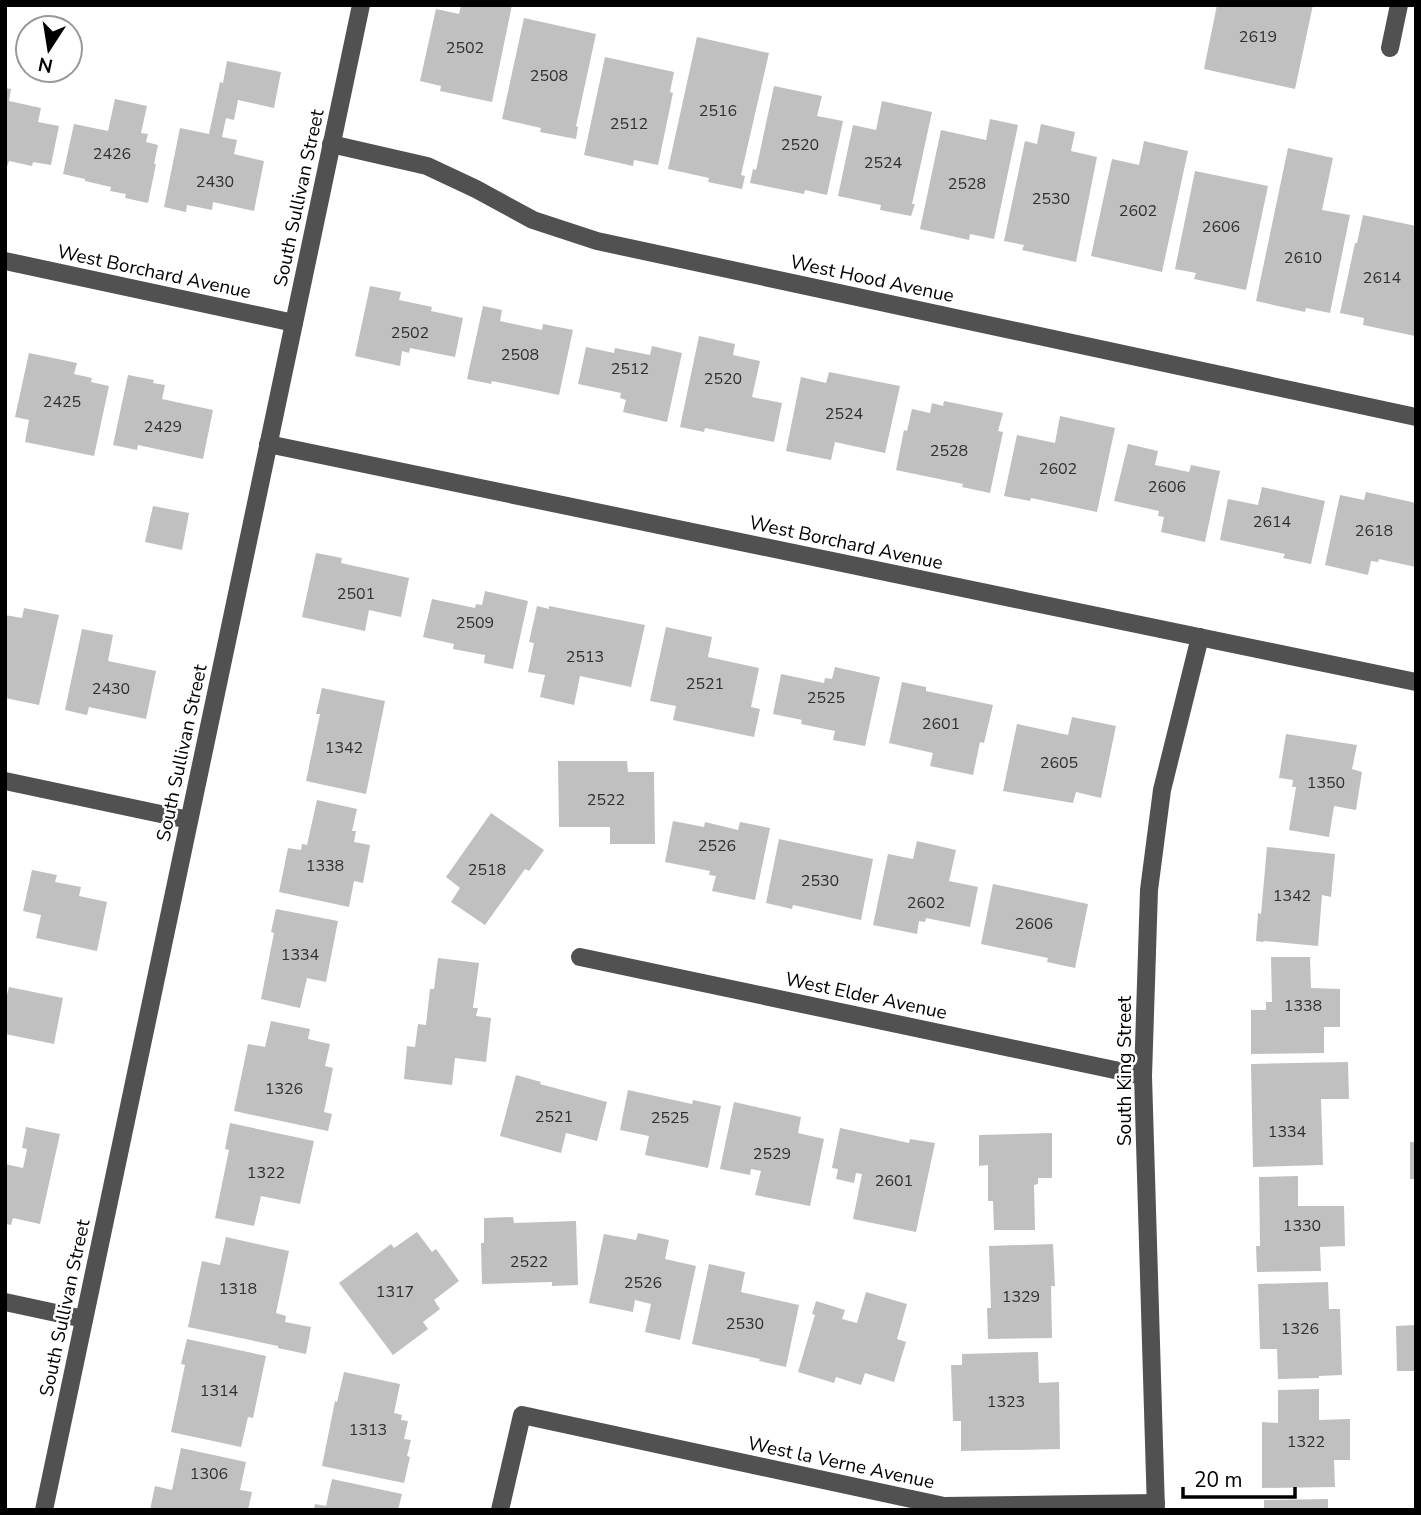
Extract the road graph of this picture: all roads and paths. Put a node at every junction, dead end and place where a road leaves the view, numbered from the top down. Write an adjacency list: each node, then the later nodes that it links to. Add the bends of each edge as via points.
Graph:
1 (361, 5): 4 (street, South Sullivan Street)
2 (1399, 5): 3 (street)
3 (1390, 48)
4 (331, 144): 6 (street, South Sullivan Street); 7 (street, West Hood Avenue, via 427,166 533,220 597,241)
5 (5, 261): 6 (street, West Borchard Avenue)
6 (294, 323): 8 (street, South Sullivan Street)
7 (1416, 417)
8 (268, 444): 9 (street, West Borchard Avenue); 12 (street, South Sullivan Street)
9 (1200, 637): 10 (street, West Borchard Avenue); 14 (street, South King Street, via 1162,790 1149,890)
10 (1416, 682)
11 (5, 781): 12 (street)
12 (189, 820): 16 (street, South Sullivan Street)
13 (580, 957): 14 (street, West Elder Avenue)
14 (1143, 1076): 17 (street, South King Street)
15 (5, 1302): 16 (street)
16 (84, 1319): 18 (street, South Sullivan Street)
17 (1156, 1506): 19 (street, West la Verne Avenue, via 944,1506 522,1415)
18 (44, 1510)
19 (500, 1510)

